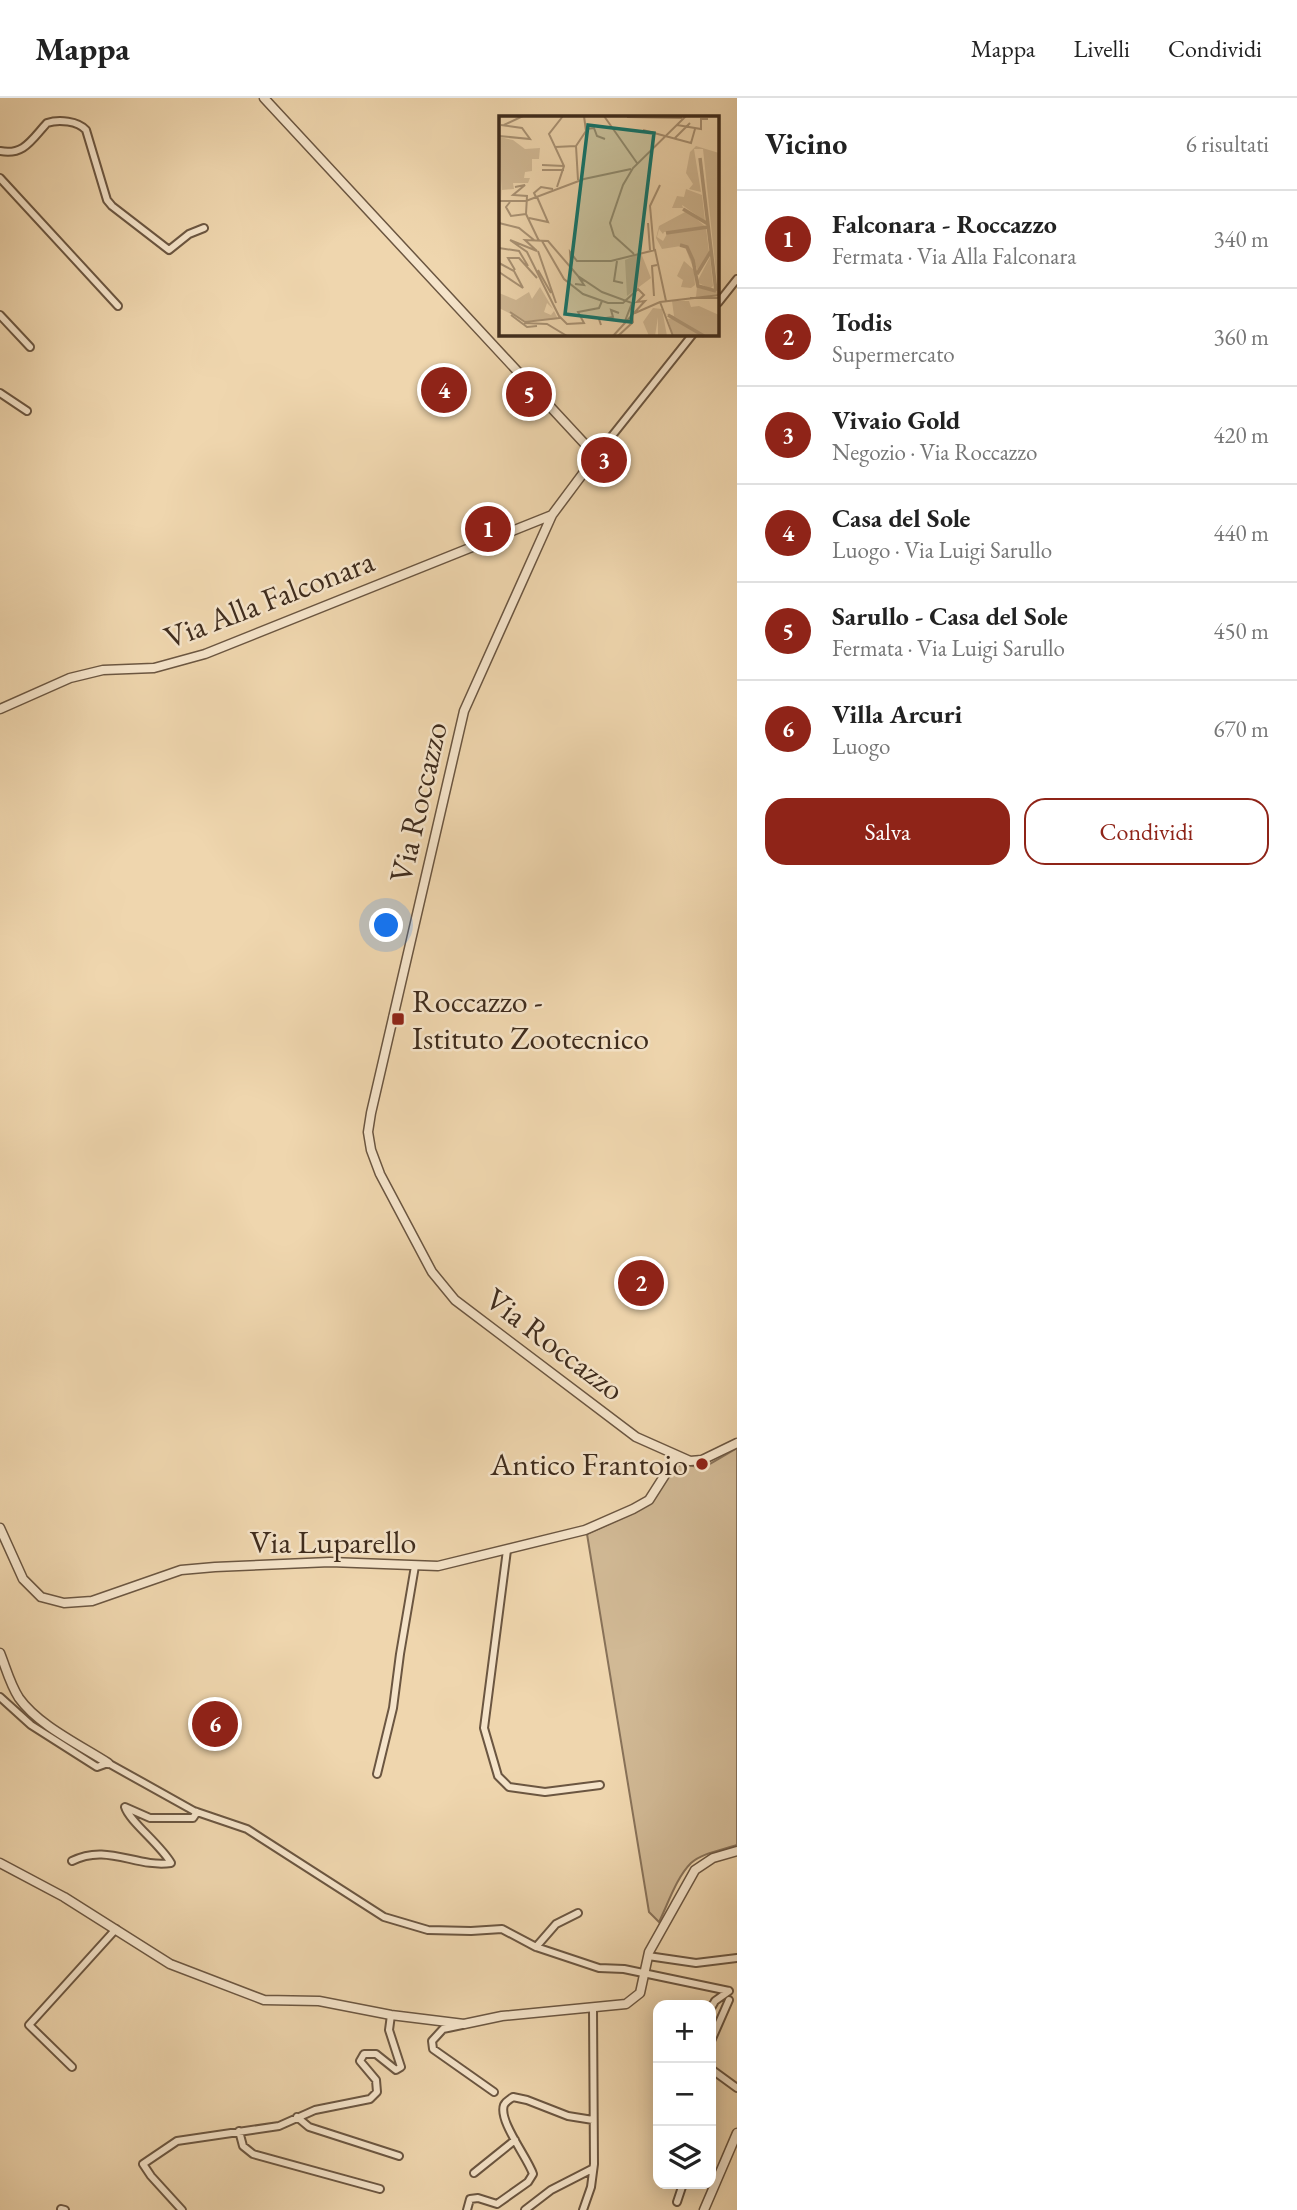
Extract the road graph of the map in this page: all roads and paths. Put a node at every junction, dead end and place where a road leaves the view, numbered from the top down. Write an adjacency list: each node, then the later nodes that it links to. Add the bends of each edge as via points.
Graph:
1 (264, 98): 13 (street)
2 (0, 150): 4 (street, via 19,152 47,123 76,124 86,131 112,206 169,250)
3 (0, 178): 7 (street)
4 (204, 228)
5 (737, 279): 6 (street)
6 (720, 300)
7 (118, 306)
8 (0, 315): 10 (street)
9 (690, 336): 13 (street, Via Roccazzo)
10 (30, 347)
11 (0, 393): 12 (street)
12 (27, 411)
13 (596, 456): 14 (street, Via Roccazzo)
14 (552, 515): 15 (street, Via Alla Falconara, via 205,654 154,668 103,670 70,678); 17 (street, Via Roccazzo, via 464,711 368,1132 380,1174 442,1287 636,1437)
15 (0, 709)
16 (737, 1443): 17 (street, via 702,1460)
17 (677, 1456): 19 (street, Via Luparello, via 649,1500 633,1509 585,1530)
18 (0, 1528): 20 (street, Via Luparello, via 23,1579 41,1597 64,1604 92,1601 181,1570 330,1563)
19 (508, 1550): 20 (street, Via Luparello, via 438,1566); 25 (street, via 484,1728 498,1776 509,1787 545,1792)
20 (415, 1566): 24 (street, via 393,1708)
21 (0, 1653): 23 (street, via 12,1685 33,1714)
22 (0, 1696): 23 (street, via 31,1725 78,1756 97,1767)
23 (108, 1763): 26 (street)
24 (377, 1774)
25 (600, 1785)
26 (197, 1812): 28 (street, via 193,1818 150,1818 125,1807 171,1863 92,1853); 32 (street, via 247,1829 384,1917 428,1930 502,1929)
27 (737, 1851): 33 (street, via 713,1858 695,1870)
28 (72, 1861)
29 (0, 1863): 31 (street)
30 (578, 1913): 32 (street, via 556,1924)
31 (116, 1929): 39 (street, via 170,1965 264,2000 318,2001); 42 (street, via 29,2025)
32 (536, 1947): 35 (street, via 598,1968)
33 (648, 1956): 34 (street, via 696,1963); 35 (street)
34 (737, 1958)
35 (645, 1974): 36 (street, via 729,1991); 38 (street, via 640,1993 626,2004)
36 (716, 2000)
37 (729, 2000): 41 (street)
38 (593, 2009): 40 (street, via 502,2016); 47 (street)
39 (391, 2015): 40 (street); 46 (street, via 389,2030 401,2067 396,2070 376,2054 364,2054 360,2061 376,2080 377,2092 370,2099)
40 (464, 2024): 45 (street, via 443,2029 432,2041 433,2049)
41 (716, 2029)
42 (72, 2067)
43 (716, 2072): 44 (street)
44 (737, 2088)
45 (494, 2092)
46 (297, 2117): 48 (street, via 279,2126); 51 (street, via 309,2126)
47 (593, 2120): 50 (street, via 513,2097 503,2107); 52 (street)
48 (239, 2131): 54 (street, via 243,2146 253,2154); 57 (street, via 177,2141 143,2164)
49 (737, 2133): 61 (street)
50 (515, 2140): 53 (street); 58 (street, via 533,2174 528,2182 497,2204 470,2199)
51 (400, 2156)
52 (592, 2169): 59 (street); 60 (street)
53 (474, 2173)
54 (380, 2189)
55 (681, 2189): 56 (street)
56 (677, 2202)
57 (182, 2210)
58 (467, 2210)
59 (525, 2210)
60 (583, 2210)
61 (704, 2210)

